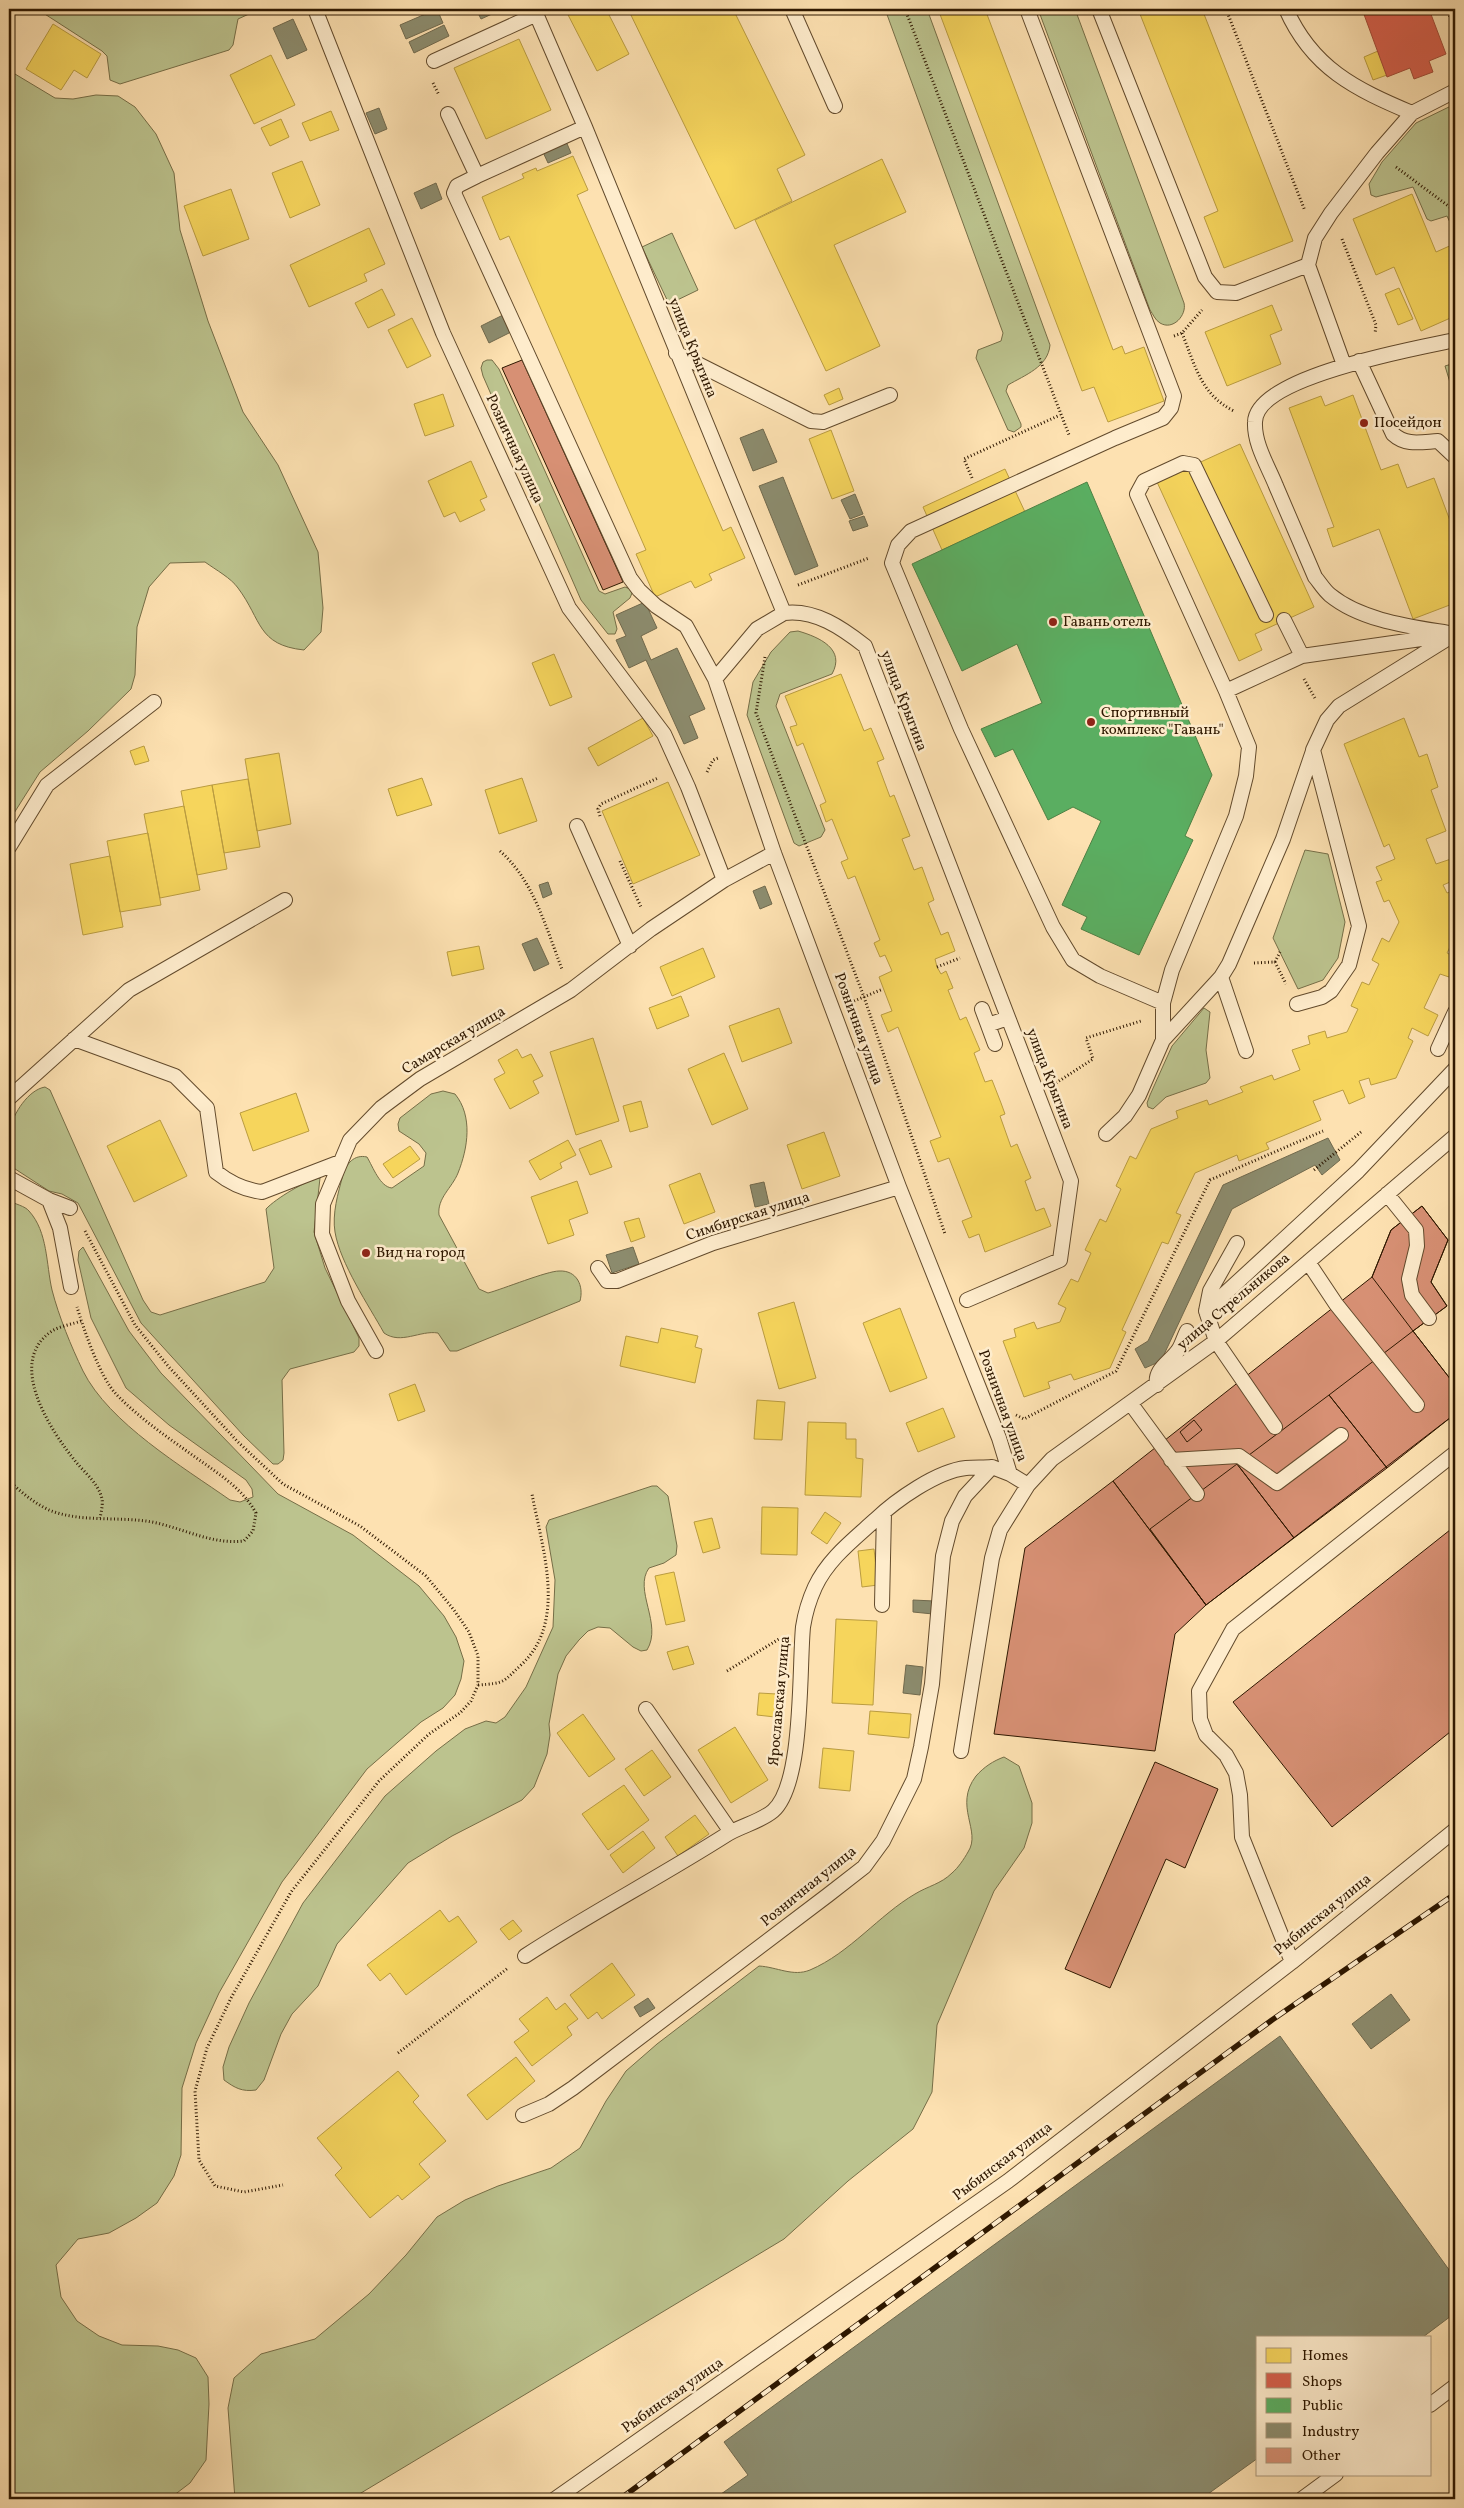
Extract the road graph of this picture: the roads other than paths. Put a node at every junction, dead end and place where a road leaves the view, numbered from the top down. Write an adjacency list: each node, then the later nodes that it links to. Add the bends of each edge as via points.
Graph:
1 (315, 9): 33 (lane, Розничная улица, via 443,333 569,608 664,734)
2 (792, 9): 9 (lane)
3 (1027, 9): 37 (lane, via 1174,396 1163,418 911,531 898,545 892,563 961,729 1053,927 1073,960 1100,976)
4 (1099, 9): 14 (lane, via 1205,277 1217,292 1236,293)
5 (1286, 9): 10 (lane, via 1296,32 1323,64 1369,94)
6 (536, 12): 7 (lane); 12 (lane, улица Крыгина)
7 (434, 61)
8 (1455, 91): 10 (lane)
9 (835, 106)
10 (1412, 113): 14 (lane, via 1377,152 1331,213 1315,238)
11 (448, 114): 13 (lane)
12 (585, 127): 13 (lane, Розничная улица); 16 (lane, улица Крыгина)
13 (478, 176): 26 (lane, Розничная улица, via 457,186 454,193 630,578 656,606 686,626)
14 (1308, 265): 18 (lane)
15 (1455, 340): 17 (lane)
16 (676, 353): 19 (lane, via 811,421 823,422); 22 (lane, улица Крыгина, via 776,593)
17 (1359, 361): 18 (lane); 20 (lane, via 1392,434 1407,442 1438,441)
18 (1344, 365): 24 (lane, via 1267,399 1258,410 1255,421 1259,446 1311,569 1330,594 1349,607 1368,614)
19 (890, 395)
20 (1455, 457)
21 (1266, 615): 27 (lane, via 1194,465 1183,463 1144,481 1137,494)
22 (778, 616): 26 (lane, via 756,629); 41 (lane, улица Крыгина, via 804,612 848,632 865,646)
23 (1284, 620): 25 (lane)
24 (1455, 634): 25 (lane); 29 (lane, via 1339,706 1327,720)
25 (1297, 658): 27 (lane)
26 (715, 680): 32 (lane, Розничная улица)
27 (1226, 691): 37 (lane, via 1249,747 1246,776 1236,816 1186,932)
28 (154, 702): 31 (lane, via 47,785)
29 (1313, 750): 36 (lane, via 1283,839); 38 (lane, via 1359,926 1349,964 1331,991)
30 (577, 826): 35 (lane)
31 (9, 847)
32 (774, 853): 33 (lane, Самарская улица); 54 (lane, Розничная улица)
33 (724, 880): 35 (lane, Самарская улица, via 651,928)
34 (285, 900): 43 (lane, via 130,990)
35 (630, 946): 52 (lane, Самарская улица, via 571,990 420,1079 381,1108 350,1140)
36 (1221, 977): 44 (lane); 47 (lane)
37 (1162, 1003): 44 (lane)
38 (1297, 1004)
39 (982, 1009): 42 (lane)
40 (1455, 1012): 46 (lane)
41 (1008, 1018): 42 (lane); 62 (lane, улица Крыгина, via 1072,1181 1060,1260)
42 (988, 1025): 45 (lane)
43 (74, 1040): 49 (lane); 52 (lane, via 175,1076 207,1108 216,1172 239,1186 262,1192)
44 (1163, 1040): 50 (lane, via 1139,1095 1125,1116)
45 (995, 1044)
46 (1438, 1049)
47 (1246, 1051)
48 (1455, 1070): 63 (lane, via 1358,1171)
49 (9, 1098)
50 (1106, 1134)
51 (1455, 1136): 55 (lane, улица Стрельникова)
52 (340, 1162): 67 (lane, Самарская улица, via 323,1204 322,1234 348,1301)
53 (9, 1178): 56 (lane)
54 (899, 1187): 60 (lane, Симбирская улица, via 713,1243 617,1281 607,1281); 76 (lane, Розничная улица, via 999,1438)
55 (1387, 1194): 59 (lane, улица Стрельникова); 64 (lane, via 1416,1230 1417,1246 1409,1279 1412,1295)
56 (49, 1200): 57 (lane); 61 (lane, via 60,1228)
57 (70, 1208)
58 (1237, 1243): 63 (lane, via 1210,1291)
59 (1308, 1262): 66 (lane, улица Стрельникова); 70 (lane, via 1336,1304)
60 (598, 1268)
61 (71, 1287)
62 (967, 1300)
63 (1206, 1311): 66 (lane)
64 (1429, 1318)
65 (1187, 1331): 68 (lane, via 1179,1350 1161,1368 1156,1378)
66 (1216, 1340): 68 (lane, улица Стрельникова); 71 (lane)
67 (376, 1351)
68 (1157, 1385): 69 (lane, улица Стрельникова)
69 (1131, 1404): 74 (lane); 77 (lane, улица Стрельникова, via 1052,1459)
70 (1417, 1405)
71 (1275, 1427)
72 (1341, 1435): 74 (lane, via 1278,1483 1239,1456)
73 (1455, 1453): 86 (lane, via 1233,1630 1199,1691 1200,1719 1206,1735 1226,1755 1236,1773 1242,1837)
74 (1171, 1460): 78 (lane)
75 (992, 1468): 76 (lane, Розничная улица); 79 (lane, Ярославская улица, via 965,1468 941,1475); 87 (lane, Розничная улица, via 965,1496 952,1522 943,1556 932,1684 922,1747 914,1778 883,1841 864,1867 573,2088 549,2104)
76 (1010, 1474): 77 (lane)
77 (1028, 1485): 82 (lane, улица Стрельникова, via 1000,1530 992,1558)
78 (1197, 1494)
79 (884, 1512): 80 (lane); 84 (lane, Ярославская улица, via 826,1566 815,1588 804,1625 796,1741 788,1786 773,1811)
80 (882, 1605)
81 (646, 1710): 84 (lane)
82 (961, 1751)
83 (1455, 1830): 86 (lane, Рыбинская улица)
84 (731, 1832): 85 (lane, Ярославская улица)
85 (525, 1956)
86 (1292, 1962): 91 (lane, Рыбинская улица, via 1008,2181)
87 (523, 2115)
88 (1455, 2386): 89 (lane)
89 (1432, 2403)
90 (1333, 2476): 92 (lane)
91 (555, 2499)
92 (1302, 2499)

